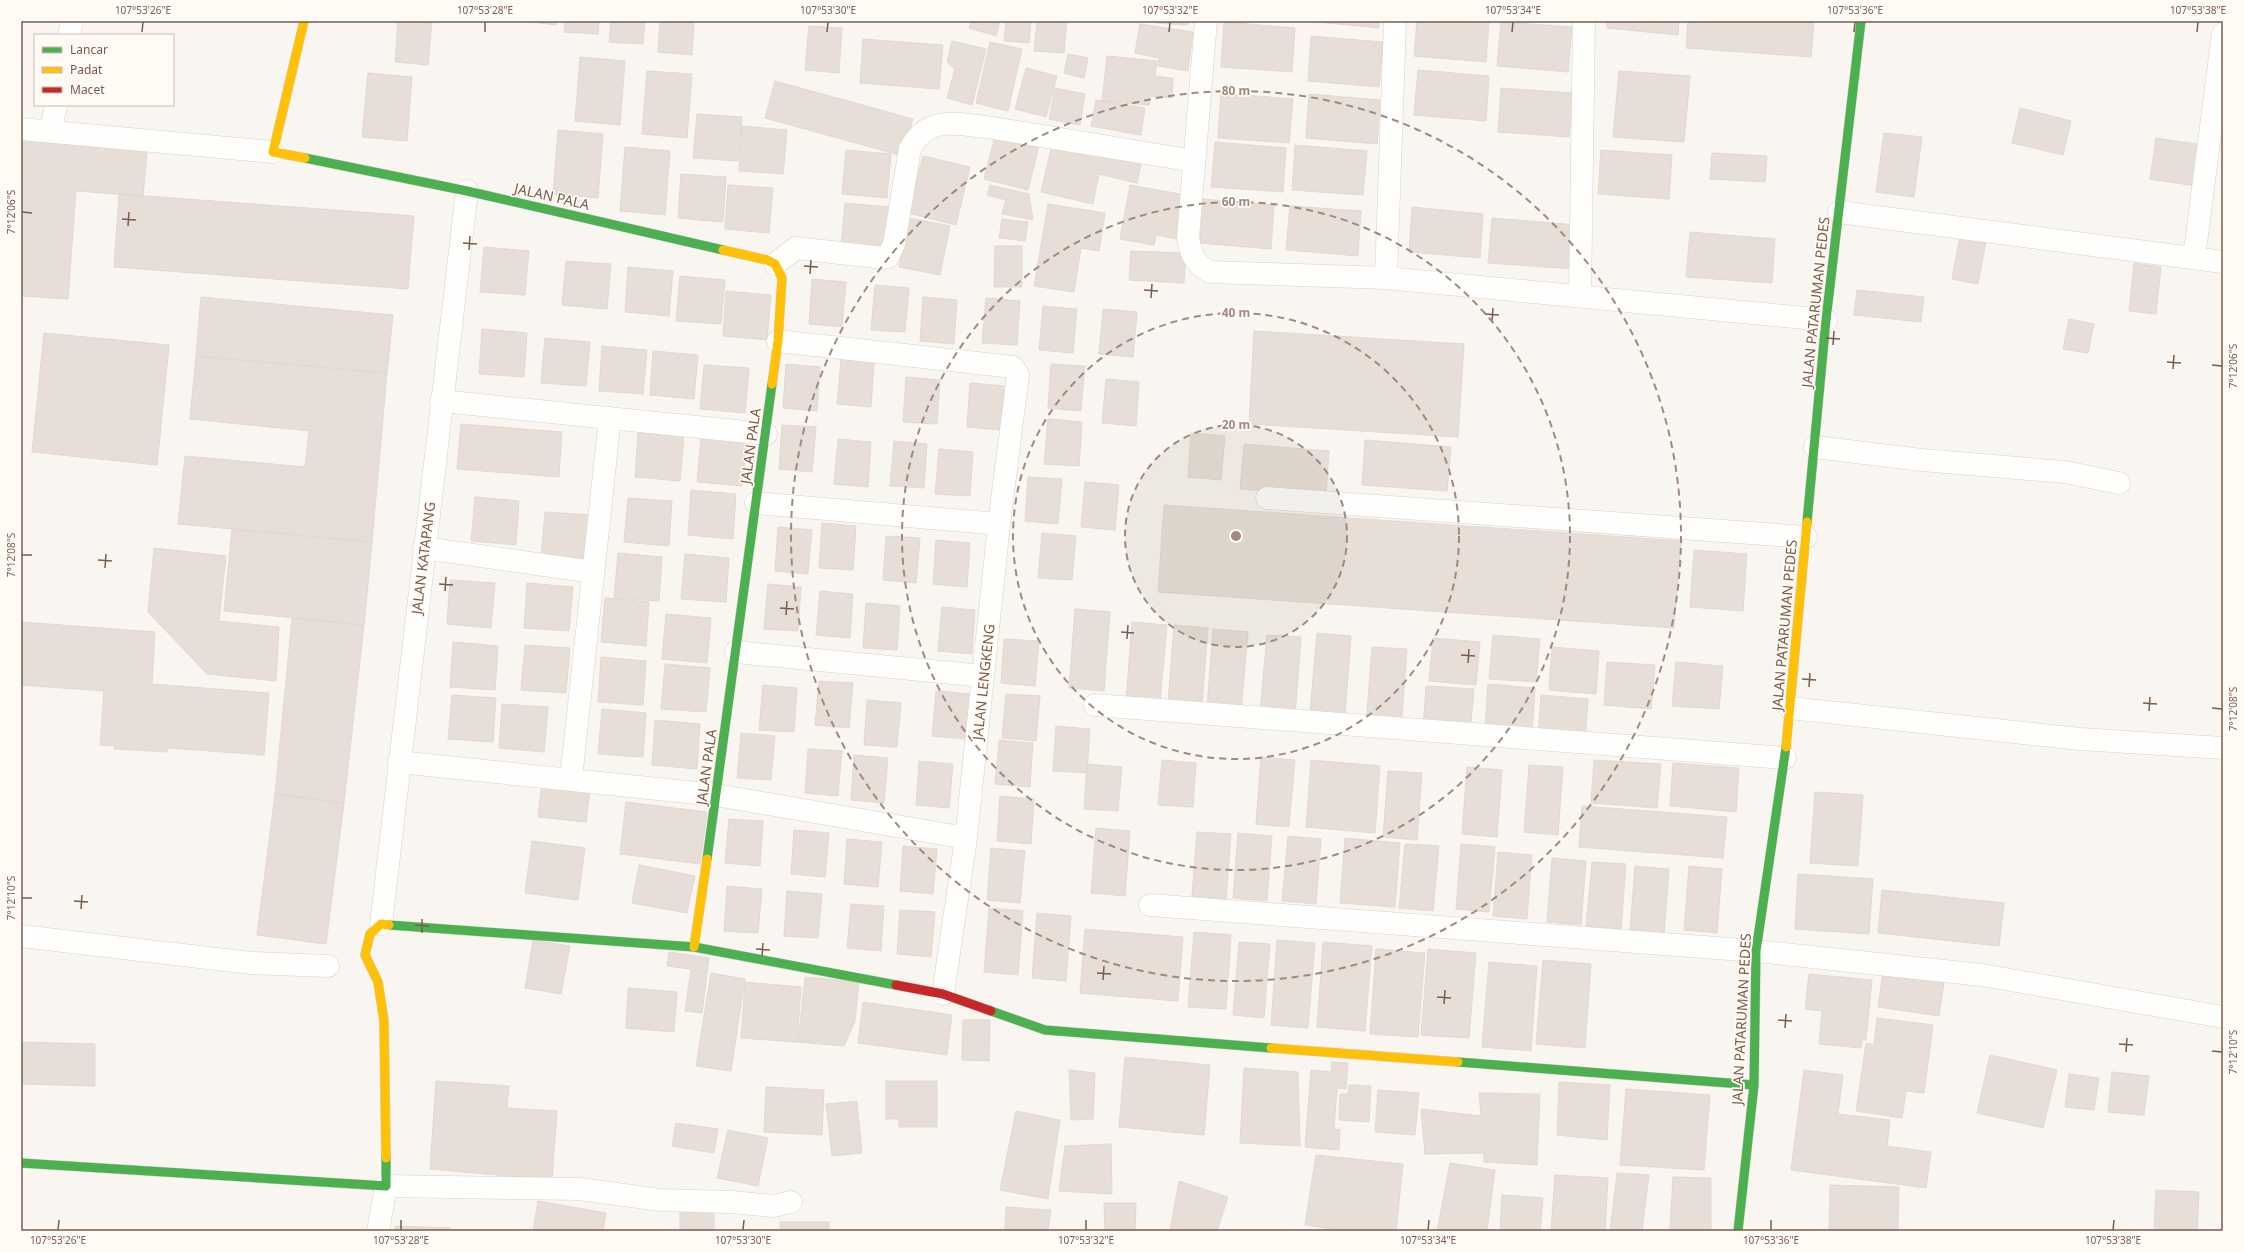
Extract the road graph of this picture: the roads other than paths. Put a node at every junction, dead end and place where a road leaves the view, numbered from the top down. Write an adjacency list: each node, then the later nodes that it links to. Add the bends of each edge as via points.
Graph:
1 (72, 21): 7 (street)
2 (304, 21): 12 (street)
3 (1206, 21): 13 (street)
4 (1395, 21): 19 (street)
5 (1584, 21): 20 (street)
6 (1861, 21): 15 (street, JALAN PATARUMAN PEDES)
7 (70, 34)
8 (2223, 34): 16 (street)
9 (56, 106): 11 (street)
10 (21, 129): 11 (street)
11 (51, 130): 12 (street)
12 (273, 152): 14 (street, JALAN PALA)
13 (1194, 161): 18 (street, via 987,127 954,124 932,126 917,136 910,149 894,244 888,256 884,258 796,248); 19 (street, via 1188,238 1190,253 1199,266 1210,272)
14 (466, 191): 18 (street, JALAN PALA, via 768,260); 23 (street, JALAN KATAPANG)
15 (1838, 212): 16 (street); 21 (street, JALAN PATARUMAN PEDES)
16 (2194, 258): 17 (street)
17 (2223, 262)
18 (775, 264): 22 (street, JALAN PALA, via 782,278)
19 (1386, 278): 20 (street)
20 (1580, 296): 21 (street)
21 (1826, 320): 26 (street, JALAN PATARUMAN PEDES)
22 (778, 341): 25 (street, JALAN PALA); 30 (street, JALAN LENGKENG, via 1013,367 1018,375)
23 (441, 401): 24 (street); 32 (street, JALAN KATAPANG)
24 (610, 418): 25 (street); 33 (street)
25 (766, 434): 29 (street, JALAN PALA)
26 (1815, 447): 27 (street, via 1922,460 2064,472); 31 (street, JALAN PATARUMAN PEDES)
27 (2119, 483)
28 (1267, 498): 31 (street)
29 (756, 503): 30 (street); 34 (street, JALAN PALA)
30 (999, 524): 35 (street, JALAN LENGKENG)
31 (1806, 537): 37 (street, JALAN PATARUMAN PEDES)
32 (424, 548): 33 (street); 40 (street, JALAN KATAPANG)
33 (593, 572): 41 (street)
34 (736, 652): 35 (street); 42 (street, JALAN PALA)
35 (983, 676): 43 (street, JALAN LENGKENG)
36 (1094, 705): 39 (street)
37 (1790, 708): 38 (street, via 2080,739); 39 (street, JALAN PATARUMAN PEDES)
38 (2223, 748)
39 (1785, 758): 48 (street, JALAN PATARUMAN PEDES)
40 (400, 762): 41 (street); 45 (street, JALAN KATAPANG)
41 (572, 779): 42 (street)
42 (716, 795): 43 (street); 47 (street, JALAN PALA)
43 (966, 838): 50 (street, JALAN LENGKENG)
44 (1150, 905): 48 (street)
45 (381, 924): 47 (street); 54 (street, via 370,934 365,955 378,982 384,1021)
46 (21, 936): 49 (street, via 251,963)
47 (694, 947): 50 (street)
48 (1756, 951): 51 (street, via 1982,975); 52 (street, JALAN PATARUMAN PEDES)
49 (328, 966)
50 (943, 994): 52 (street, via 1045,1030)
51 (2223, 1017)
52 (1754, 1085): 57 (street, JALAN PATARUMAN PEDES)
53 (21, 1163): 54 (street)
54 (386, 1186): 55 (street, via 580,1189 660,1200 773,1206); 56 (street)
55 (791, 1202)
56 (378, 1231)
57 (1738, 1231)

